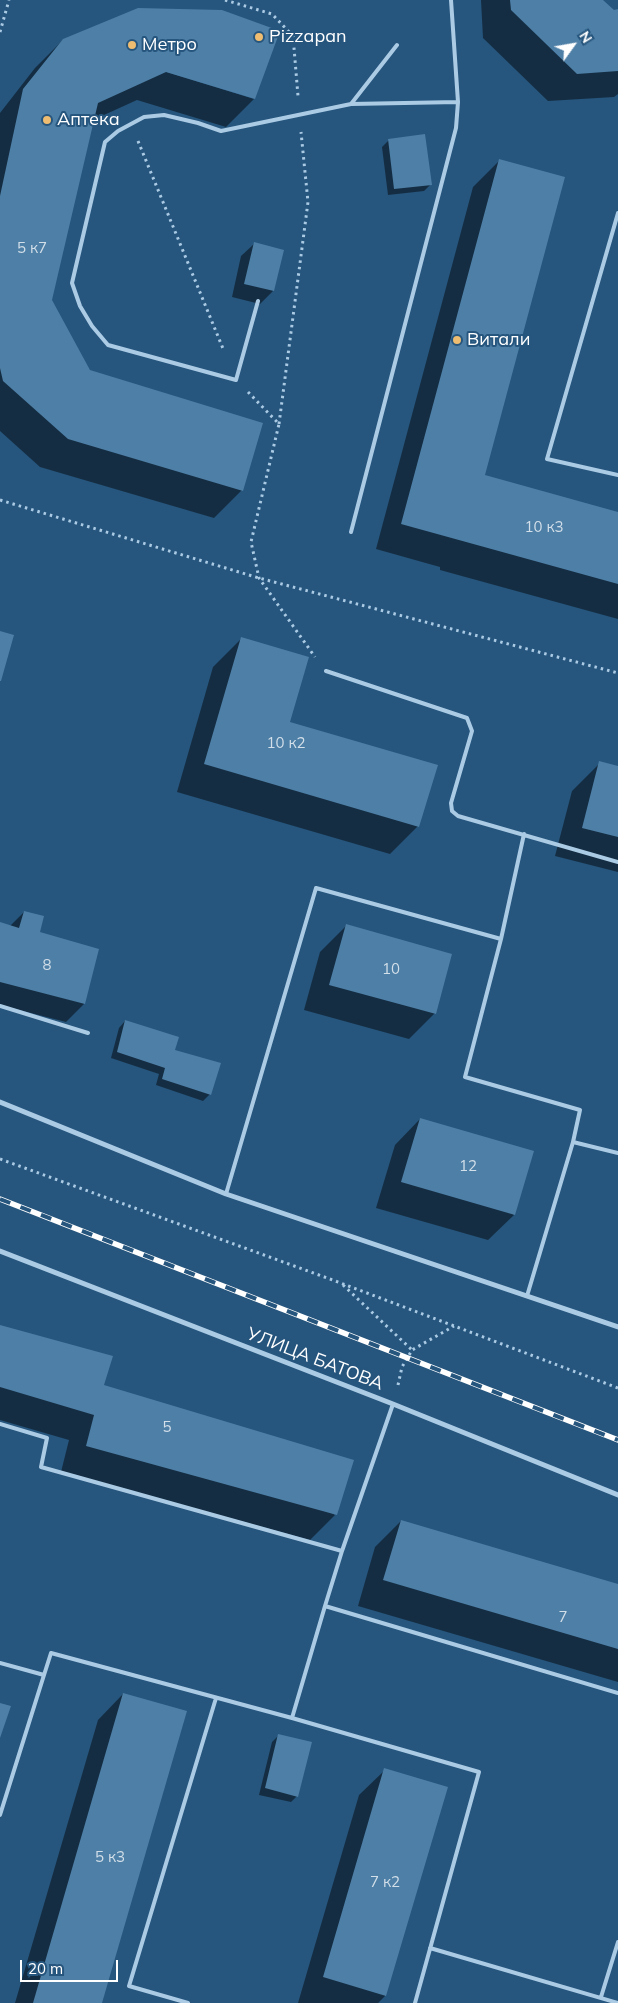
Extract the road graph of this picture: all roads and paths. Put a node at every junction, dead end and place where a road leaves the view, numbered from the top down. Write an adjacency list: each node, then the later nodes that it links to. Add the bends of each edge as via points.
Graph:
1 (9, 0): 4 (path)
2 (225, 0): 8 (path, via 272,14 293,36)
3 (451, 0): 6 (lane)
4 (0, 32)
5 (397, 45): 7 (lane)
6 (458, 102): 7 (lane); 16 (lane, via 456,128)
7 (351, 104): 8 (lane)
8 (300, 115): 9 (lane, via 221,132 164,116 144,117); 13 (path, via 308,202)
9 (131, 123): 12 (path); 12 (lane, via 105,142 72,283 80,306 108,344)
10 (618, 214): 14 (lane, via 547,459)
11 (258, 301): 12 (lane)
12 (236, 380): 13 (path)
13 (278, 424): 17 (path, via 251,542)
14 (618, 475)
15 (0, 500): 17 (path)
16 (351, 532)
17 (259, 578): 18 (path); 19 (path)
18 (326, 671): 20 (lane, via 466,718 472,731 451,803 452,811 458,816)
19 (618, 673)
20 (524, 834): 21 (lane); 22 (lane)
21 (618, 862)
22 (501, 940): 26 (lane, via 465,1077 580,1110); 29 (lane, via 316,888)
23 (0, 1006): 24 (lane)
24 (88, 1033)
25 (0, 1102): 29 (street)
26 (573, 1142): 27 (lane); 32 (lane)
27 (618, 1154)
28 (0, 1159): 31 (path)
29 (226, 1194): 32 (street)
30 (0, 1251): 37 (street, УЛИЦА БАТОВА)
31 (341, 1283): 33 (path); 35 (path)
32 (527, 1296): 34 (street)
33 (454, 1325): 35 (path); 36 (path)
34 (618, 1327)
35 (412, 1350): 37 (path, via 402,1367)
36 (618, 1388)
37 (393, 1404): 39 (street, УЛИЦА БАТОВА); 40 (lane)
38 (0, 1424): 40 (lane, via 47,1438 42,1466)
39 (618, 1495)
40 (342, 1551): 41 (lane)
41 (326, 1606): 44 (lane); 46 (lane)
42 (0, 1663): 43 (lane)
43 (44, 1675): 45 (lane, via 51,1653); 47 (lane)
44 (618, 1694)
45 (216, 1698): 46 (lane); 51 (lane, via 129,1986)
46 (292, 1718): 49 (lane, via 479,1772)
47 (0, 1815)
48 (618, 1942): 50 (lane)
49 (430, 1948): 50 (lane); 52 (lane)
50 (600, 1997): 53 (lane)
51 (188, 2003)
52 (416, 2003)
53 (618, 2003)

